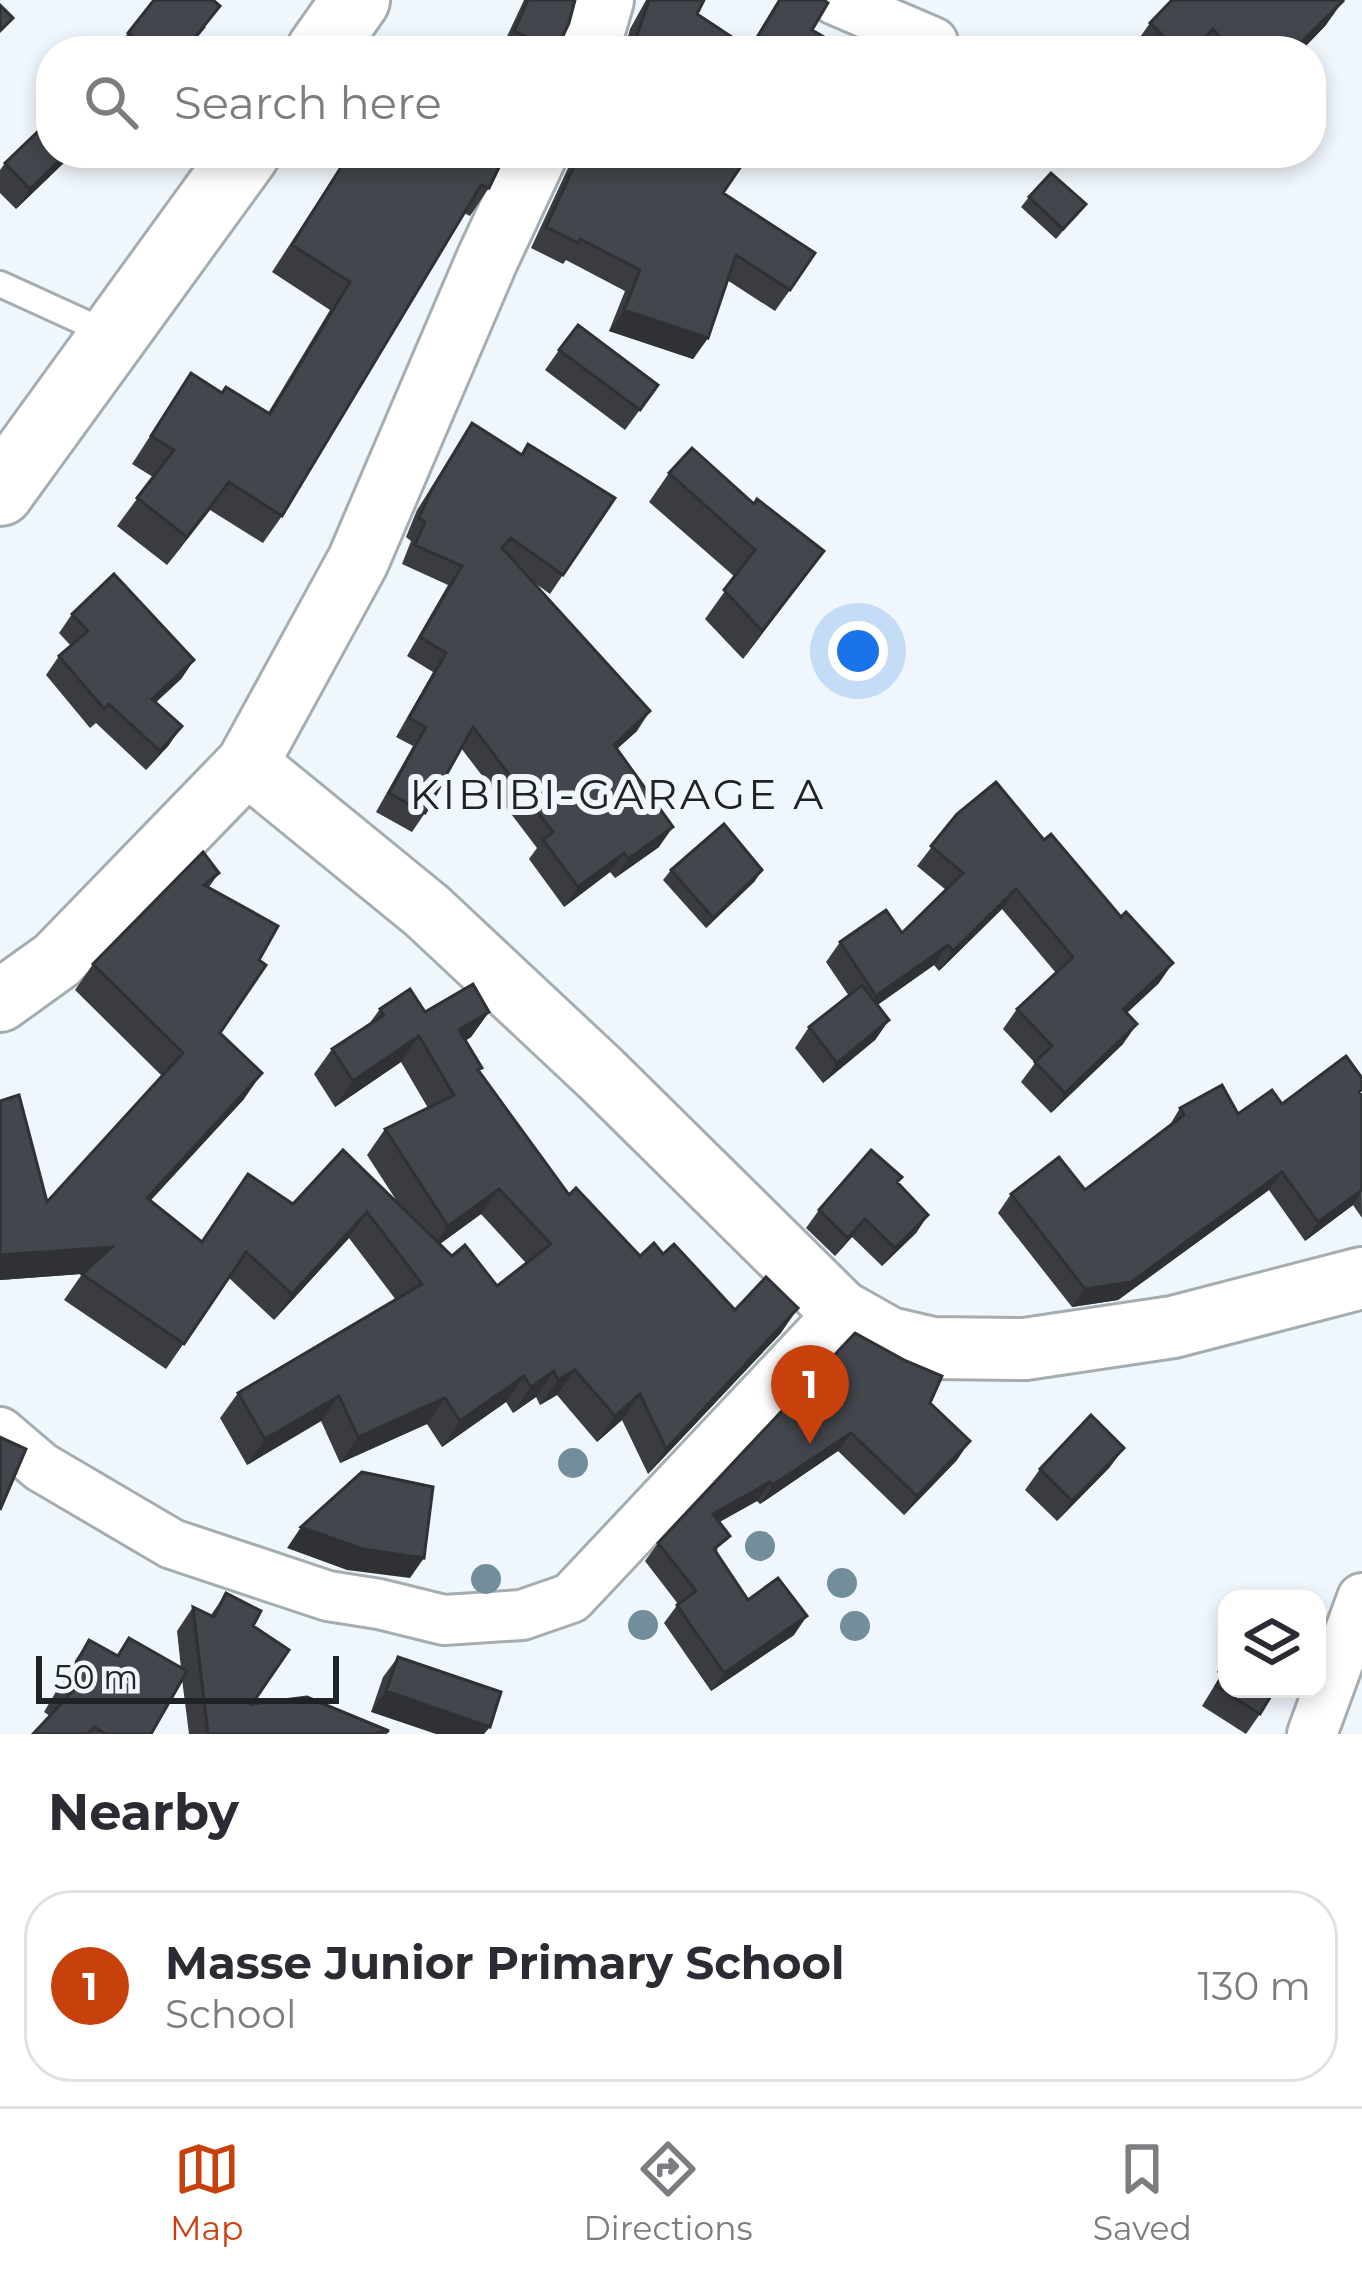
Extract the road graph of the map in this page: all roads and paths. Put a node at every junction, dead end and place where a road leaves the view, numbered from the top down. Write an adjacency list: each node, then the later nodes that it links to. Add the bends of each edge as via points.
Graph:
1 (356, 0): 4 (main road)
2 (603, 0): 5 (street)
3 (835, 0): 6 (street)
4 (331, 36)
5 (592, 36)
6 (919, 36)
7 (235, 168): 10 (main road)
8 (530, 168): 12 (street, via 358,561)
9 (0, 284): 10 (lane)
10 (114, 337): 11 (main road)
11 (0, 492)
12 (248, 764): 13 (street, via 57,959); 15 (street, via 427,911)
13 (0, 1001)
14 (1362, 1278): 15 (street, via 1173,1327 1025,1349 932,1348 889,1338)
15 (841, 1311): 16 (street, via 571,1598 522,1616 444,1619 328,1597 172,1544 41,1467)
16 (0, 1432)
17 (1362, 1598): 18 (street)
18 (1312, 1734)

